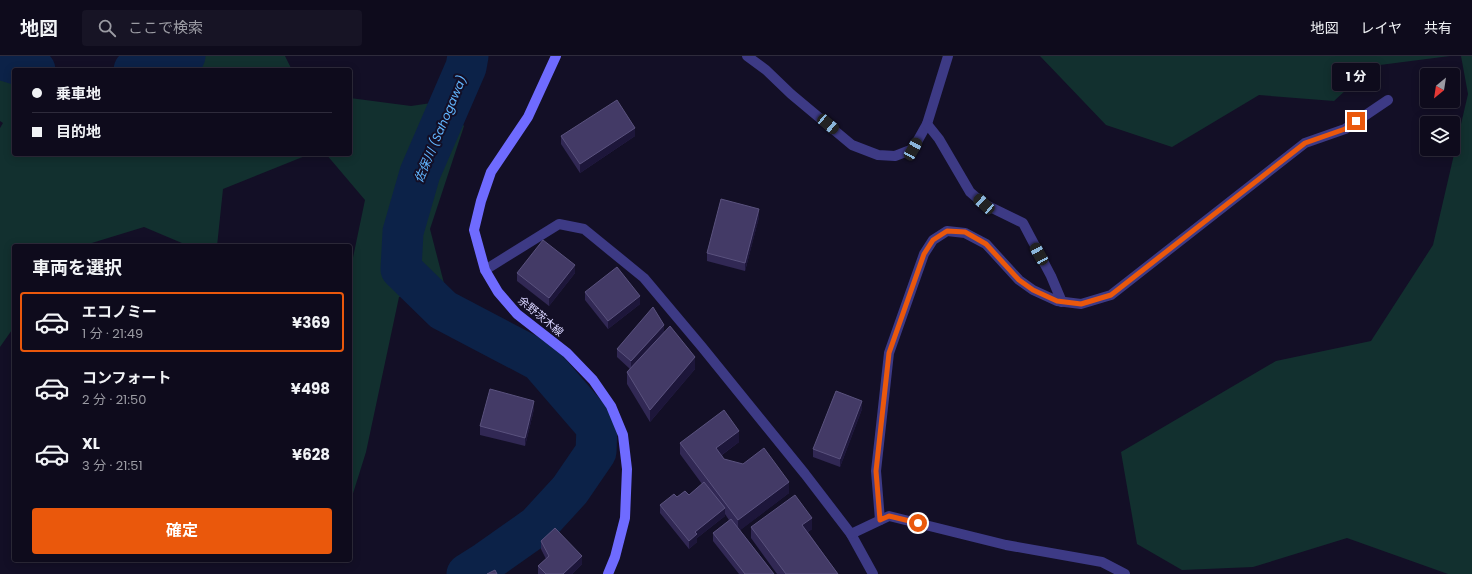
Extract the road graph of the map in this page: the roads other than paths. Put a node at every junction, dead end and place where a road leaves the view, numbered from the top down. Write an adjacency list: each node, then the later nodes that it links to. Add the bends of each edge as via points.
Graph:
1 (556, 56): 6 (main road, 余野茨木線, via 528,117 491,172 481,201 474,230)
2 (747, 56): 5 (street, via 852,145 878,155 895,156 913,149)
3 (948, 56): 5 (street)
4 (1388, 100): 7 (street, via 1345,129 1305,143 1111,295 1081,304)
5 (926, 124): 7 (street, via 939,139 970,192 984,204 1023,223)
6 (484, 270): 9 (street, via 559,224 584,228 644,278 806,474); 10 (main road, 余野茨木線, via 517,314 567,353 593,380 611,406 623,435 627,469 625,518)
7 (1062, 302): 8 (street, via 1033,290 1019,280 986,244 965,232 947,231 933,240 924,254 889,353 876,471)
8 (880, 520): 9 (street); 12 (street, via 889,516 1006,545 1102,562)
9 (851, 534): 11 (street)
10 (608, 574)
11 (873, 574)
12 (1125, 574)

